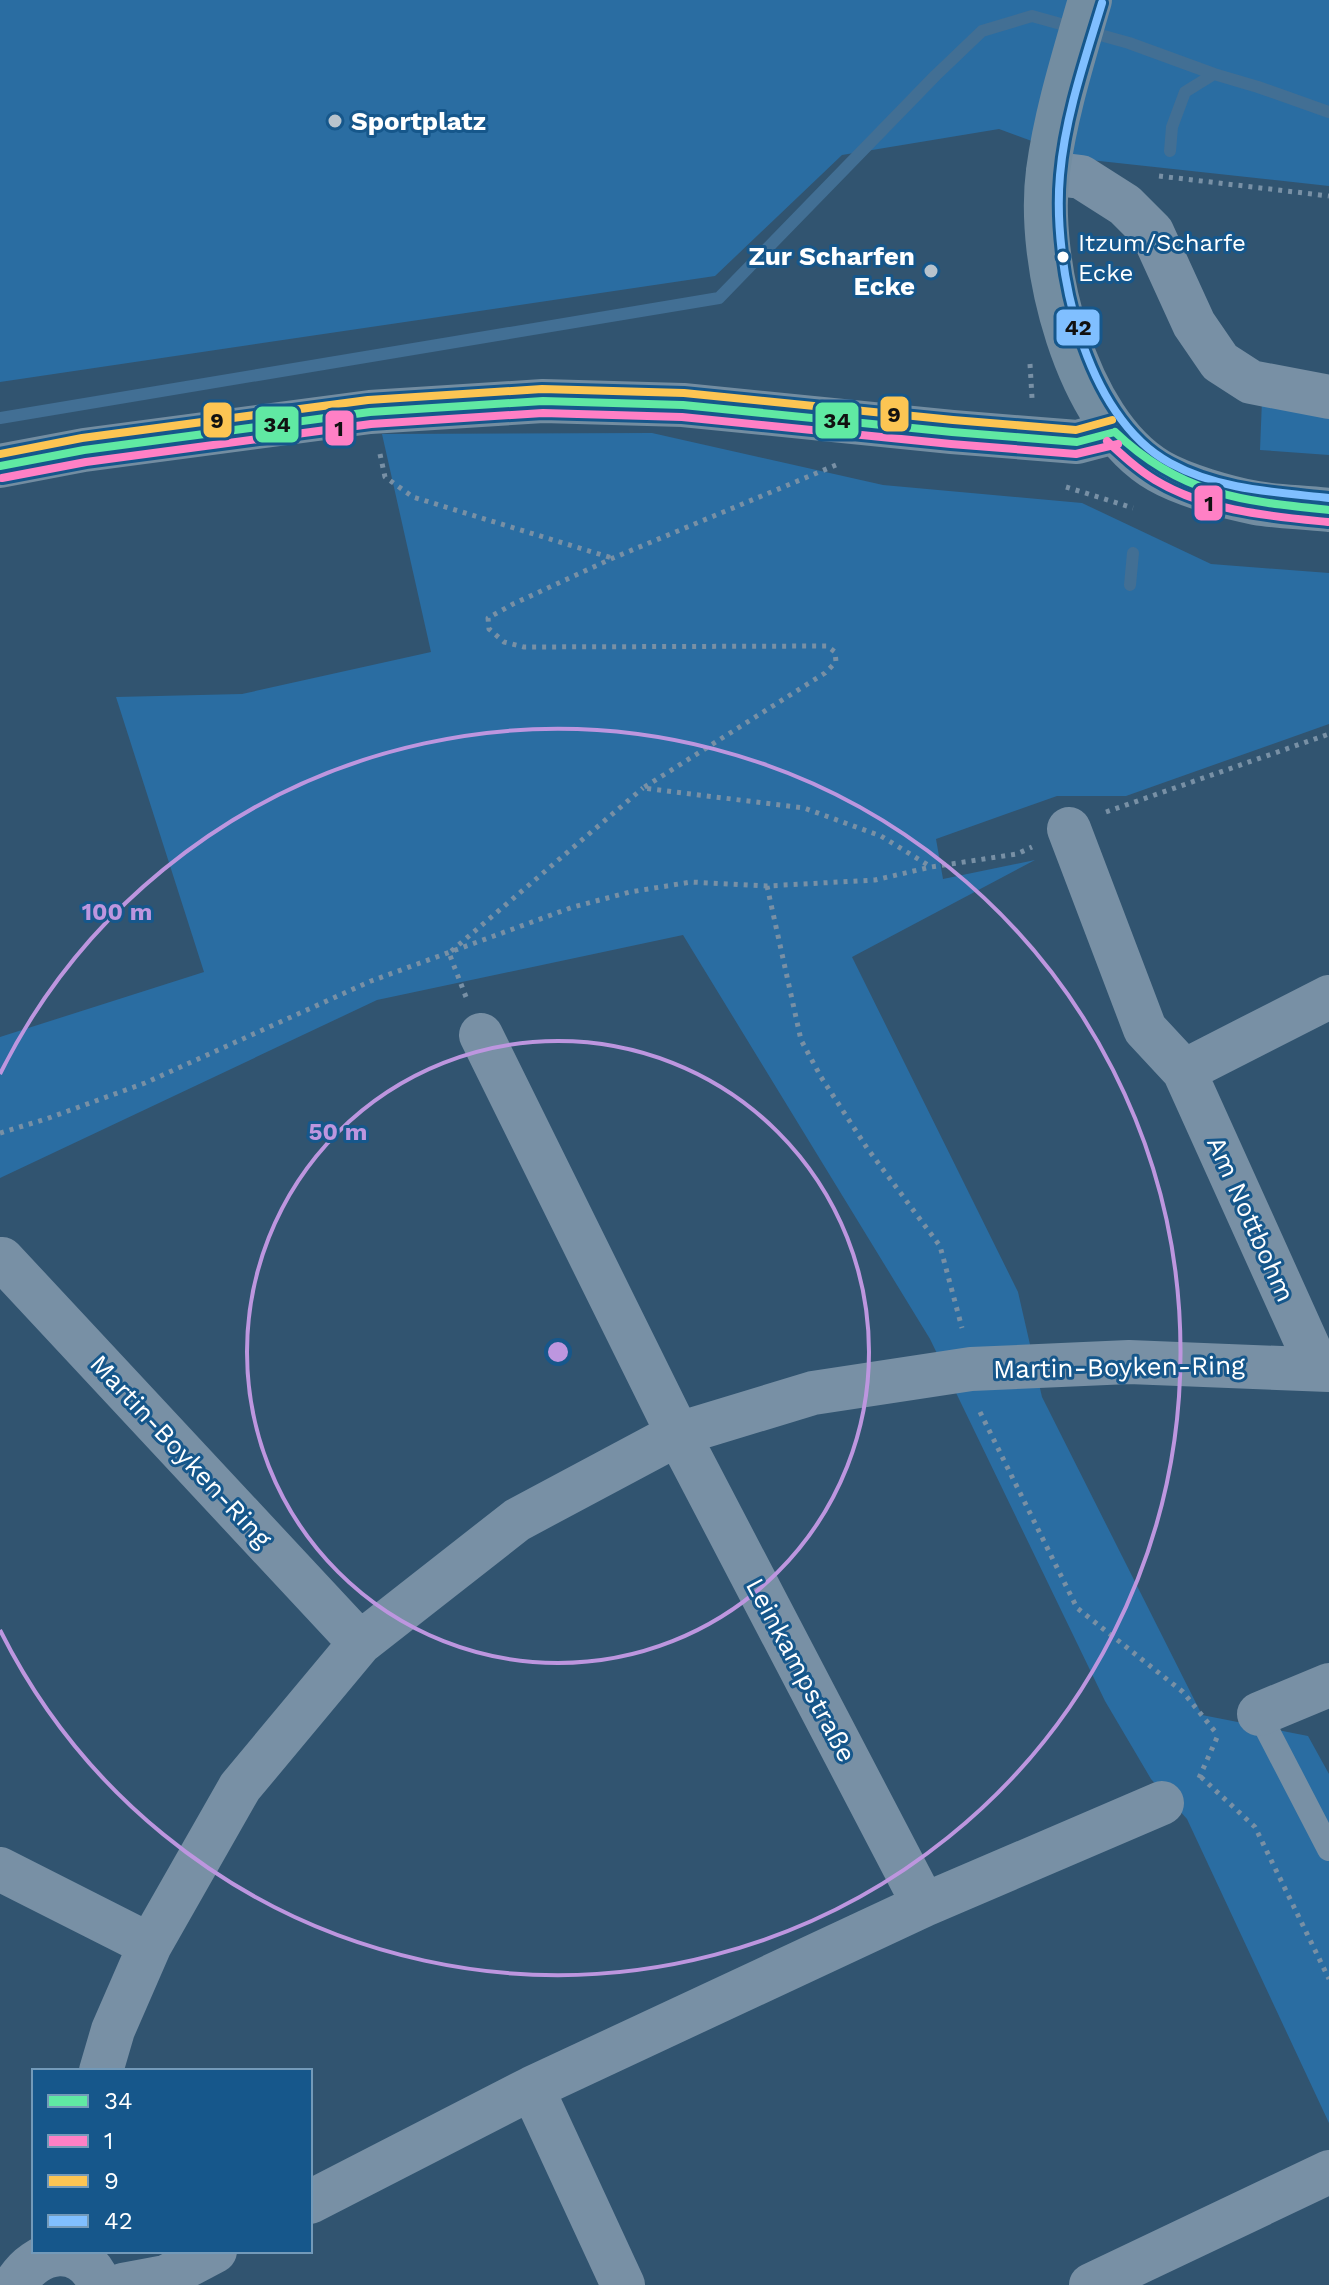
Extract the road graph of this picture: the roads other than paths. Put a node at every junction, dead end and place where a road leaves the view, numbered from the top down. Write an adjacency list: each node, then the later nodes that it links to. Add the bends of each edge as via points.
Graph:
1 (1090, 0): 2 (main road, via 1060,103)
2 (1048, 173): 3 (street, via 1081,177 1125,205 1152,232 1194,324 1220,362 1251,382); 4 (main road, via 1053,279 1092,399)
3 (1329, 397)
4 (1115, 432): 5 (main road, via 1077,442 683,405 543,401 370,412); 6 (main road, via 1159,471 1189,484 1256,503)
5 (0, 466)
6 (1329, 510)
7 (1069, 829): 10 (street, Am Nottbohm, via 1145,1029)
8 (1329, 997): 10 (street)
9 (481, 1035): 13 (street)
10 (1184, 1071): 12 (street, Am Nottbohm)
11 (2, 1259): 14 (street, Martin-Boyken-Ring)
12 (1324, 1369): 13 (street, Martin-Boyken-Ring, via 1129,1362 971,1369 813,1393)
13 (678, 1434): 14 (street, Martin-Boyken-Ring, via 517,1520); 20 (street, Leinkampstraße)
14 (360, 1643): 21 (street, Martin-Boyken-Ring, via 240,1787)
15 (1329, 1685): 16 (street)
16 (1259, 1714): 18 (lane)
17 (1162, 1803): 20 (street)
18 (1329, 1849)
19 (0, 1869): 21 (street)
20 (924, 1905): 23 (street)
21 (150, 1945): 22 (street, Martin-Boyken-Ring)
22 (102, 2069)
23 (532, 2088): 25 (street); 31 (street)
24 (1329, 2172): 32 (street)
25 (312, 2201)
26 (63, 2253): 28 (street, via 34,2262); 29 (street, via 88,2265)
27 (211, 2253): 30 (street, via 166,2277)
28 (15, 2285)
29 (100, 2285)
30 (123, 2285)
31 (623, 2285)
32 (1091, 2285)

